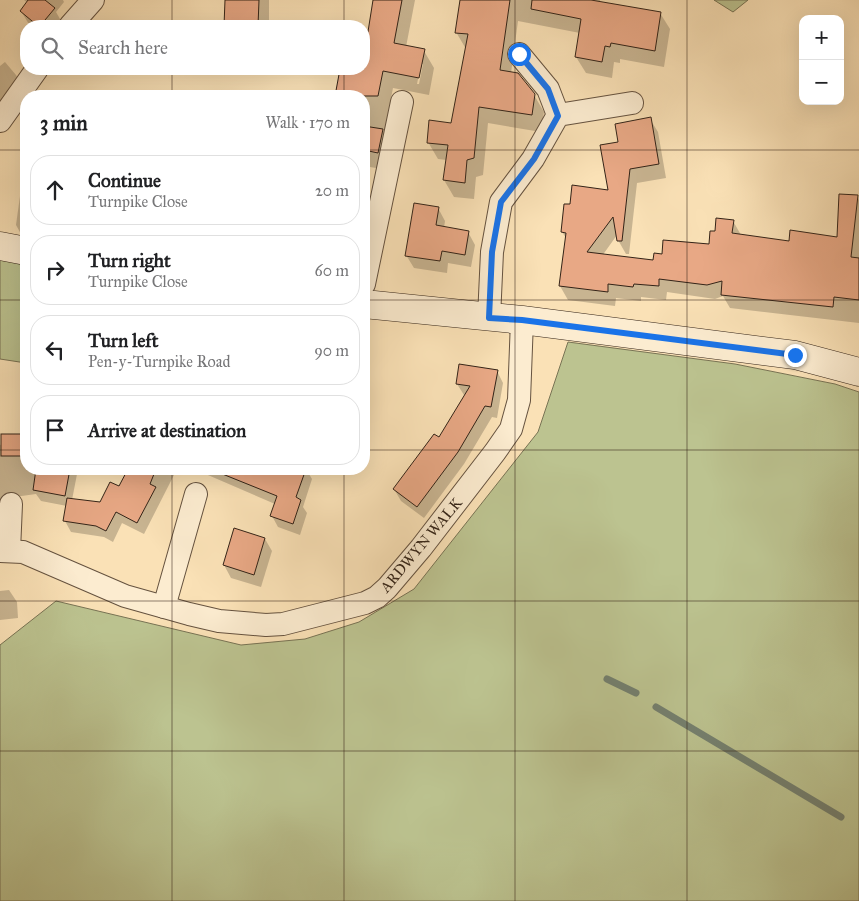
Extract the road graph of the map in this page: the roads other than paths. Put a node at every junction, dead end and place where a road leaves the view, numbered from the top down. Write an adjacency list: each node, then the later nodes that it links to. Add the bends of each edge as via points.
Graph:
1 (93, 0): 2 (street)
2 (75, 20)
3 (519, 54): 9 (street, via 548,89)
4 (33, 75): 5 (street)
5 (22, 90)
6 (20, 93): 10 (street)
7 (402, 102): 13 (street)
8 (632, 103): 9 (street)
9 (558, 116): 15 (street, via 534,159 501,202 492,252)
10 (0, 121)
11 (0, 246): 12 (street)
12 (20, 250)
13 (370, 255)
14 (370, 305): 15 (street)
15 (489, 318): 16 (street)
16 (522, 320): 17 (street, via 795,355); 21 (street, ARDWYN WALK, via 519,400 510,429 421,548 377,597 316,616 266,625 219,621)
17 (859, 372)
18 (196, 494): 21 (street)
19 (11, 504): 20 (street, ARDWYN WALK)
20 (5, 551): 21 (street, ARDWYN WALK, via 31,554 125,596)
21 (164, 608)

